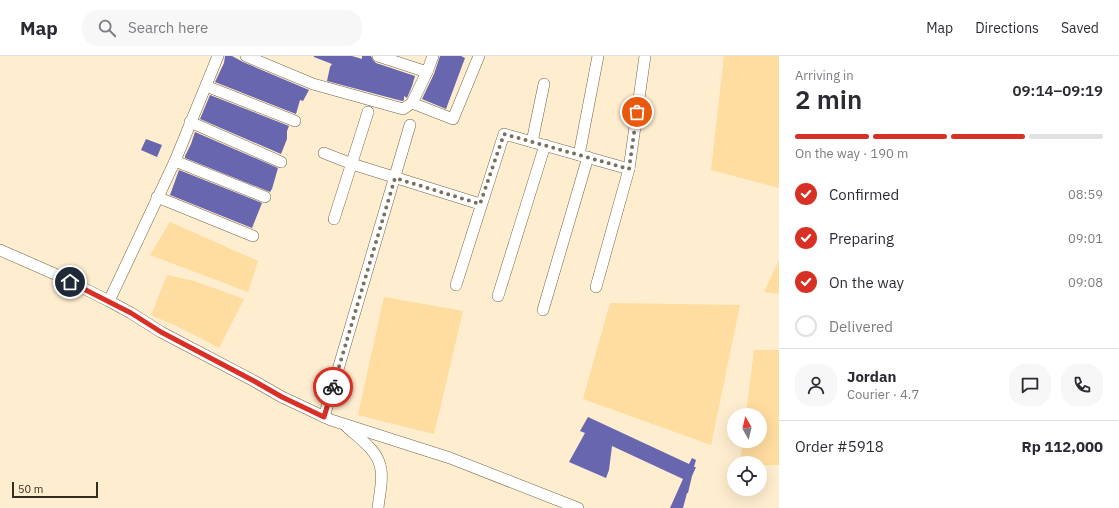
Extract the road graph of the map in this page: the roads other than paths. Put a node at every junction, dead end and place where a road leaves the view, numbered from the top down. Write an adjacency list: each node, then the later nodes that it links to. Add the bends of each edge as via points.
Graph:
1 (218, 56): 10 (street)
2 (246, 56): 11 (street, via 312,84 403,109)
3 (378, 56): 8 (street)
4 (433, 56): 8 (street)
5 (478, 56): 11 (street, via 453,119)
6 (598, 56): 19 (street)
7 (645, 56): 23 (street)
8 (427, 72): 11 (street)
9 (544, 84): 16 (street)
10 (206, 86): 13 (street); 14 (street)
11 (412, 104)
12 (368, 112): 22 (street)
13 (294, 121)
14 (190, 122): 20 (street); 21 (street)
15 (410, 125): 24 (street)
16 (532, 142): 17 (street); 27 (street, via 504,134)
17 (545, 145): 19 (street); 33 (street)
18 (324, 153): 22 (street)
19 (584, 156): 23 (street); 35 (street)
20 (175, 160): 25 (street); 26 (street)
21 (281, 162)
22 (352, 164): 24 (street); 28 (street)
23 (629, 169): 32 (street)
24 (395, 178): 27 (street); 36 (street)
25 (157, 197): 29 (street); 34 (street)
26 (265, 197)
27 (480, 204): 31 (street)
28 (334, 220)
29 (253, 236)
30 (0, 250): 34 (street)
31 (456, 285)
32 (596, 287)
33 (498, 296)
34 (109, 301): 36 (street, via 161,332)
35 (543, 310)
36 (324, 417): 37 (street)
37 (343, 424): 38 (street, via 371,449 378,459 382,471); 39 (street, via 450,458)
38 (378, 508)
39 (578, 508)

